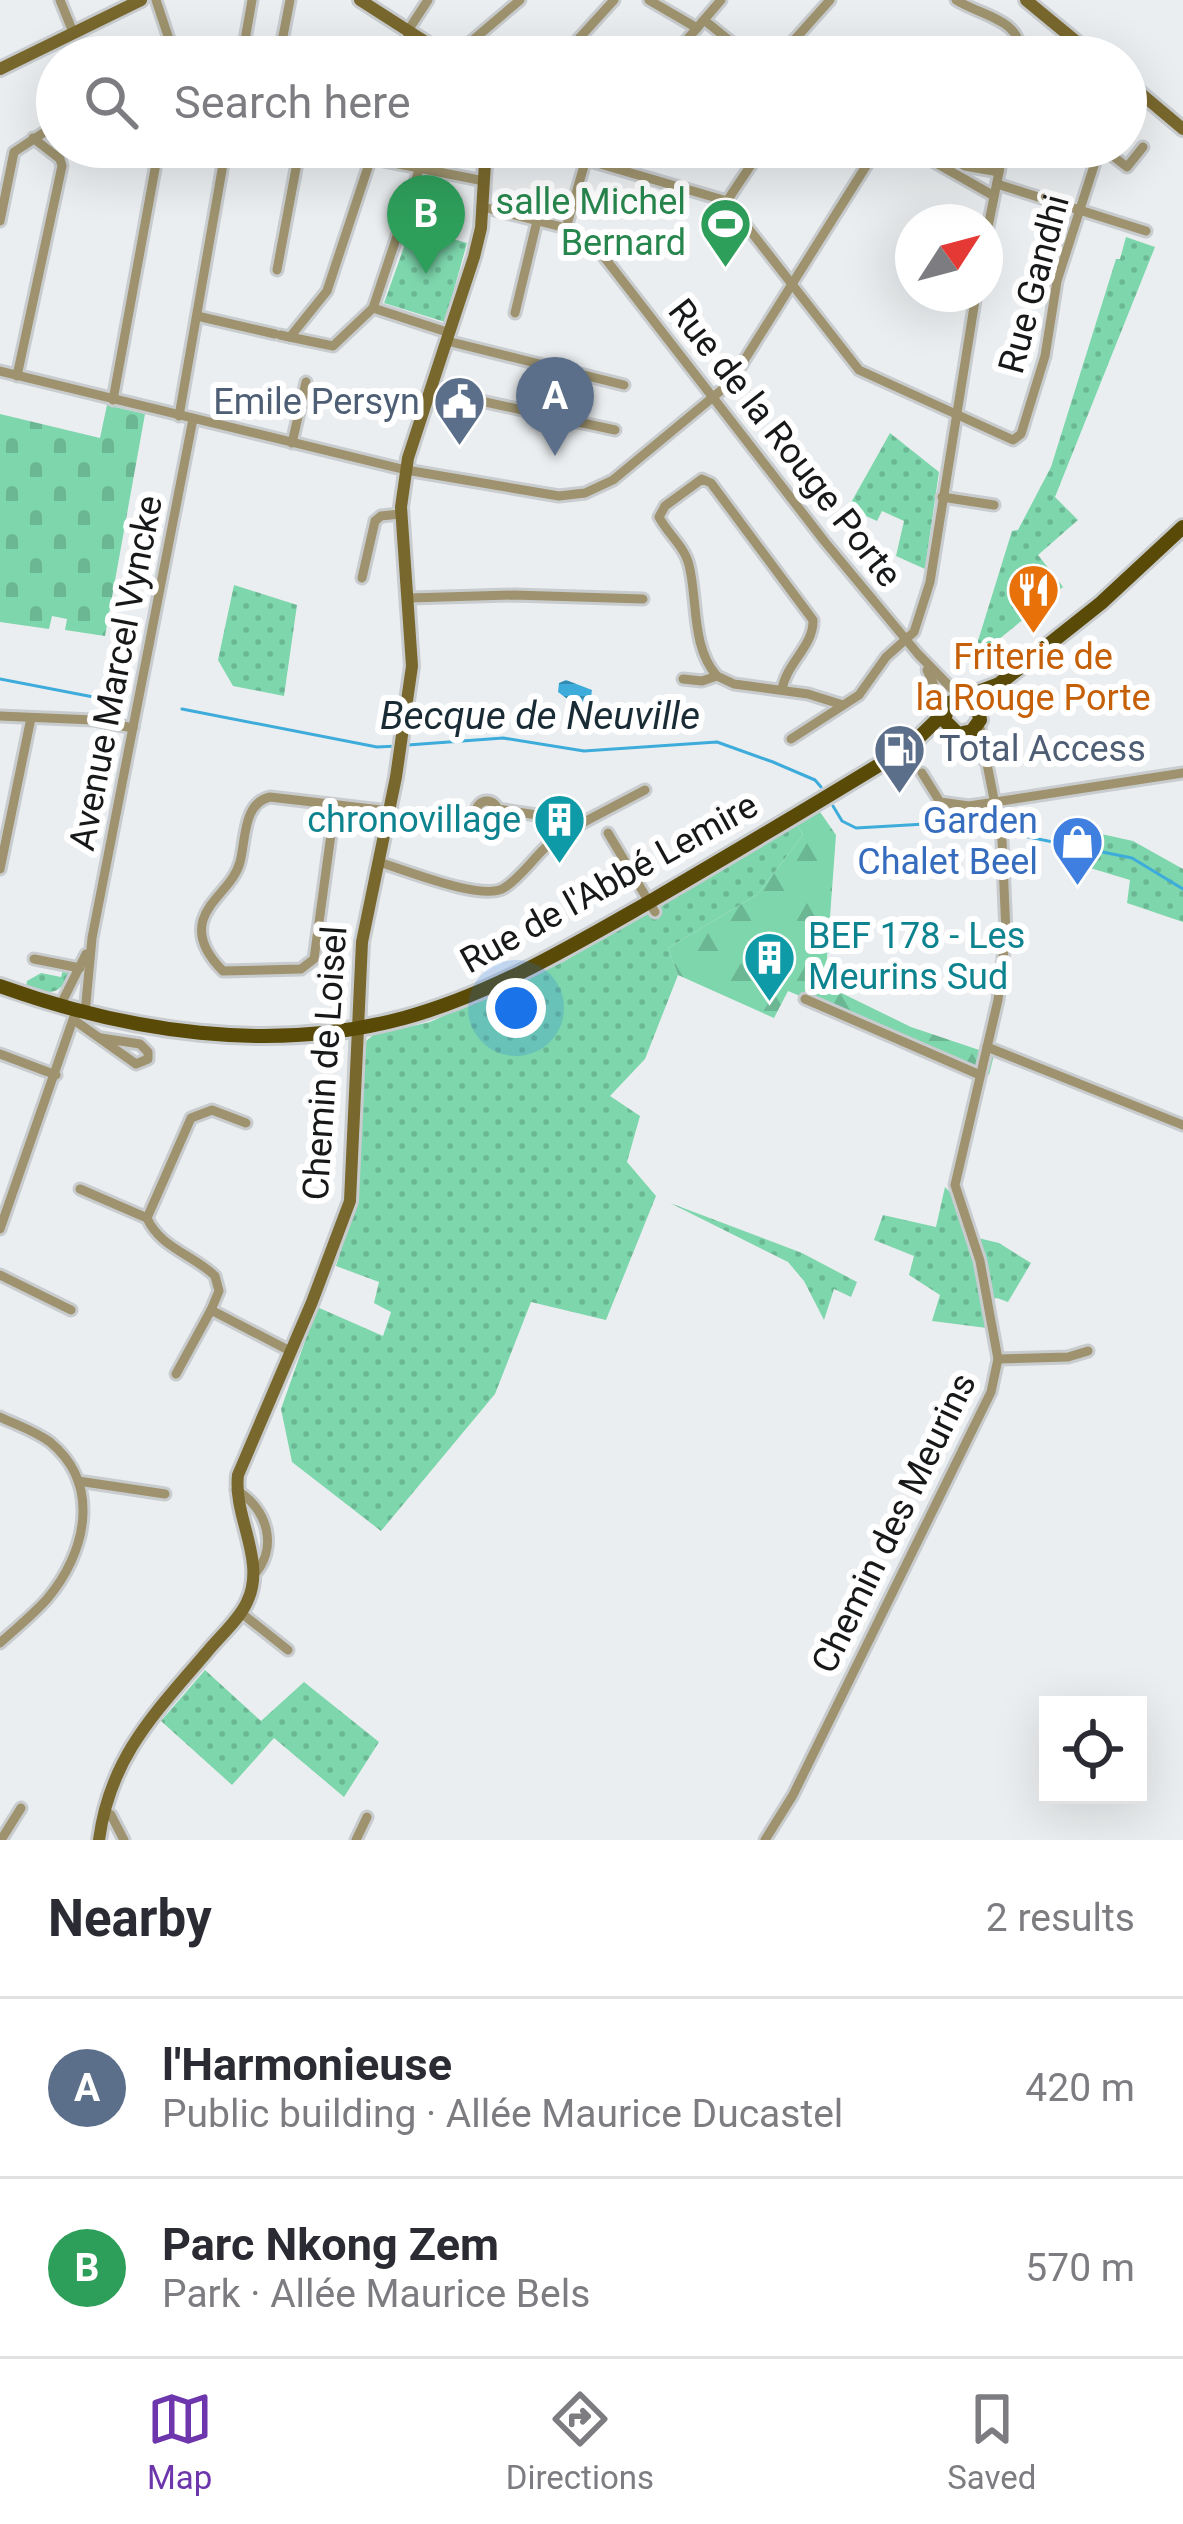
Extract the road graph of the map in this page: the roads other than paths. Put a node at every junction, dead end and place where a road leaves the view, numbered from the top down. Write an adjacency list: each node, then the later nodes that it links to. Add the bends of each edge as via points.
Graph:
1 (60, 0): 18 (street)
2 (141, 0): 15 (street)
3 (156, 0): 20 (street)
4 (252, 0): 21 (street)
5 (290, 0): 22 (street)
6 (360, 0): 17 (street)
7 (428, 0): 17 (street)
8 (520, 0): 25 (street)
9 (614, 0): 26 (street)
10 (649, 0): 16 (street)
11 (721, 0): 16 (street)
12 (830, 0): 29 (street)
13 (956, 0): 30 (street)
14 (1029, 1): 31 (street)
15 (121, 4): 18 (street)
16 (700, 24): 27 (street); 28 (street)
17 (409, 28): 23 (street); 24 (street)
18 (73, 32): 19 (street)
19 (65, 36)
20 (168, 36)
21 (246, 36)
22 (283, 36)
23 (407, 36)
24 (421, 36)
25 (476, 36)
26 (581, 36)
27 (690, 36)
28 (718, 36)
29 (798, 36)
30 (1018, 36)
31 (1070, 36)
32 (36, 50): 33 (street)
33 (0, 68)
34 (1147, 99): 35 (street)
35 (1183, 129)
36 (36, 137): 37 (street)
37 (32, 139): 38 (street); 61 (street, via 14,152)
38 (36, 142)
39 (62, 168): 74 (street)
40 (155, 168): 79 (street)
41 (222, 168): 70 (street)
42 (296, 168): 65 (street)
43 (374, 168): 71 (street, via 327,292)
44 (420, 168): 67 (street)
45 (425, 168): 55 (street)
46 (485, 168): 55 (street, Chemin de Loisel)
47 (583, 168): 63 (street)
48 (616, 168): 57 (street)
49 (749, 168): 57 (street)
50 (865, 168): 66 (street)
51 (958, 168): 56 (street)
52 (968, 168): 56 (street)
53 (999, 168): 56 (street)
54 (1093, 168): 60 (street, Rue Gandhi)
55 (484, 181): 59 (street, Chemin de Loisel)
56 (996, 184): 58 (street); 60 (street)
57 (727, 201): 66 (street)
58 (992, 204)
59 (483, 206): 62 (street, Rue de la Rouge Porte); 72 (street, Chemin de Loisel)
60 (1080, 209): 64 (street); 81 (street, Rue Gandhi, via 1021,434 1010,440)
61 (0, 221)
62 (537, 221): 63 (street, Rue de la Rouge Porte); 69 (street)
63 (566, 228): 78 (street, Rue de la Rouge Porte, via 594,244)
64 (1146, 230)
65 (277, 270)
66 (792, 284): 78 (street); 81 (street, via 864,374)
67 (373, 308): 71 (street, via 336,345); 72 (street)
68 (973, 312): 81 (street)
69 (515, 313)
70 (197, 316): 71 (street); 80 (street)
71 (282, 336)
72 (449, 337): 76 (street); 77 (street, Chemin de Loisel)
73 (0, 371): 74 (street)
74 (17, 376): 79 (street)
75 (306, 382): 84 (street)
76 (624, 385)
77 (430, 390): 83 (street); 85 (street, Chemin de Loisel)
78 (714, 398): 85 (street, via 613,480 585,493 559,496); 94 (street, Rue de la Rouge Porte)
79 (113, 400): 80 (street)
80 (179, 416): 82 (street)
81 (956, 416): 86 (street)
82 (193, 419): 84 (street); 105 (street, Avenue Marcel Vyncke)
83 (615, 430)
84 (292, 443): 85 (street)
85 (406, 470): 88 (street, Chemin de Loisel)
86 (942, 497): 87 (street); 94 (street, via 929,587)
87 (994, 505)
88 (400, 514): 91 (street, via 375,521); 92 (street, Chemin de Loisel)
89 (1183, 526): 99 (main road, Rue de l'Abbé Lemire, via 1077,623 995,687)
90 (1183, 538): 104 (main road, Rue de l'Abbé Lemire, via 990,700)
91 (362, 578)
92 (410, 598): 93 (street); 116 (street, Chemin de Loisel, via 412,666)
93 (643, 598)
94 (907, 640): 95 (street, Rue de la Rouge Porte); 100 (street)
95 (918, 655): 99 (street, Rue de la Rouge Porte); 101 (street, Rue de la Rouge Porte)
96 (717, 676): 97 (street); 98 (street); 98 (street, via 701,639 687,559 658,517 702,479 813,620)
97 (683, 679)
98 (782, 691): 100 (street)
99 (963, 698): 101 (main road, Rue de l'Abbé Lemire); 104 (main road, via 977,705)
100 (843, 705): 107 (street)
101 (945, 711): 106 (main road); 108 (main road, Rue de l'Abbé Lemire)
102 (0, 716): 103 (street)
103 (31, 718): 105 (street); 120 (street)
104 (980, 719): 106 (main road, Rue de l'Abbé Lemire, via 972,731); 109 (street, Chemin des Meurins)
105 (133, 728): 122 (street, Avenue Marcel Vyncke)
106 (957, 733): 108 (main road, Rue de l'Abbé Lemire); 109 (street, Chemin des Meurins, via 977,747)
107 (791, 740)
108 (910, 746): 121 (main road, Rue de l'Abbé Lemire, via 759,829)
109 (989, 772): 113 (street, Chemin des Meurins)
110 (922, 773): 113 (street, via 940,802)
111 (1183, 773): 113 (street)
112 (645, 790): 117 (street)
113 (996, 803): 131 (street, Chemin des Meurins, via 1005,943)
114 (335, 806): 114 (street, via 266,797 252,808 238,869 202,922 205,947 224,971 301,968 314,959); 116 (street)
115 (498, 808): 117 (street, via 556,818)
116 (389, 811): 119 (street, Chemin de Loisel)
117 (567, 831): 119 (street, via 506,887 490,892)
118 (608, 833): 121 (street)
119 (378, 862): 129 (street, Chemin de Loisel)
120 (0, 869)
121 (650, 903): 129 (main road, Rue de l'Abbé Lemire, via 496,976)
122 (92, 938): 124 (street, Avenue Marcel Vyncke); 128 (street, Avenue Marcel Vyncke)
123 (34, 958): 124 (street)
124 (80, 968): 127 (street, Avenue Marcel Vyncke)
125 (0, 986): 127 (main road, Rue de l'Abbé Lemire)
126 (805, 999): 134 (street)
127 (60, 1006): 128 (main road, Rue de l'Abbé Lemire)
128 (78, 1014): 129 (main road, Rue de l'Abbé Lemire, via 216,1032); 130 (street); 133 (street, Avenue Marcel Vyncke)
129 (357, 1023): 143 (street, Chemin de Loisel, via 348,1208)
130 (101, 1038): 130 (street, via 136,1064 148,1059 140,1044)
131 (987, 1047): 134 (street, Chemin des Meurins); 136 (street)
132 (0, 1054): 133 (street)
133 (56, 1075): 139 (street, Avenue Marcel Vyncke)
134 (980, 1075): 145 (street, Chemin des Meurins, via 955,1185)
135 (246, 1124): 138 (street, via 212,1110 191,1118)
136 (1183, 1125)
137 (80, 1189): 138 (street)
138 (147, 1218): 142 (street, via 215,1276)
139 (0, 1229)
140 (0, 1275): 141 (street)
141 (71, 1310)
142 (211, 1310): 143 (street); 146 (street)
143 (292, 1352): 149 (street, Chemin de Loisel)
144 (1088, 1352): 145 (street)
145 (998, 1359): 162 (street, Chemin des Meurins, via 991,1393)
146 (176, 1375)
147 (0, 1417): 148 (street, via 50,1442)
148 (78, 1481): 150 (street); 153 (street, via 84,1521 72,1560 42,1605)
149 (236, 1490): 151 (street, Chemin de Loisel); 151 (street, via 269,1536)
150 (166, 1494)
151 (253, 1577): 152 (street)
152 (240, 1612): 154 (street); 156 (street, via 128,1752)
153 (0, 1643)
154 (288, 1650)
155 (21, 1808): 158 (street)
156 (103, 1810): 159 (street); 160 (street)
157 (367, 1817): 161 (street)
158 (2, 1833)
159 (99, 1840)
160 (124, 1840)
161 (356, 1840)
162 (766, 1840)

